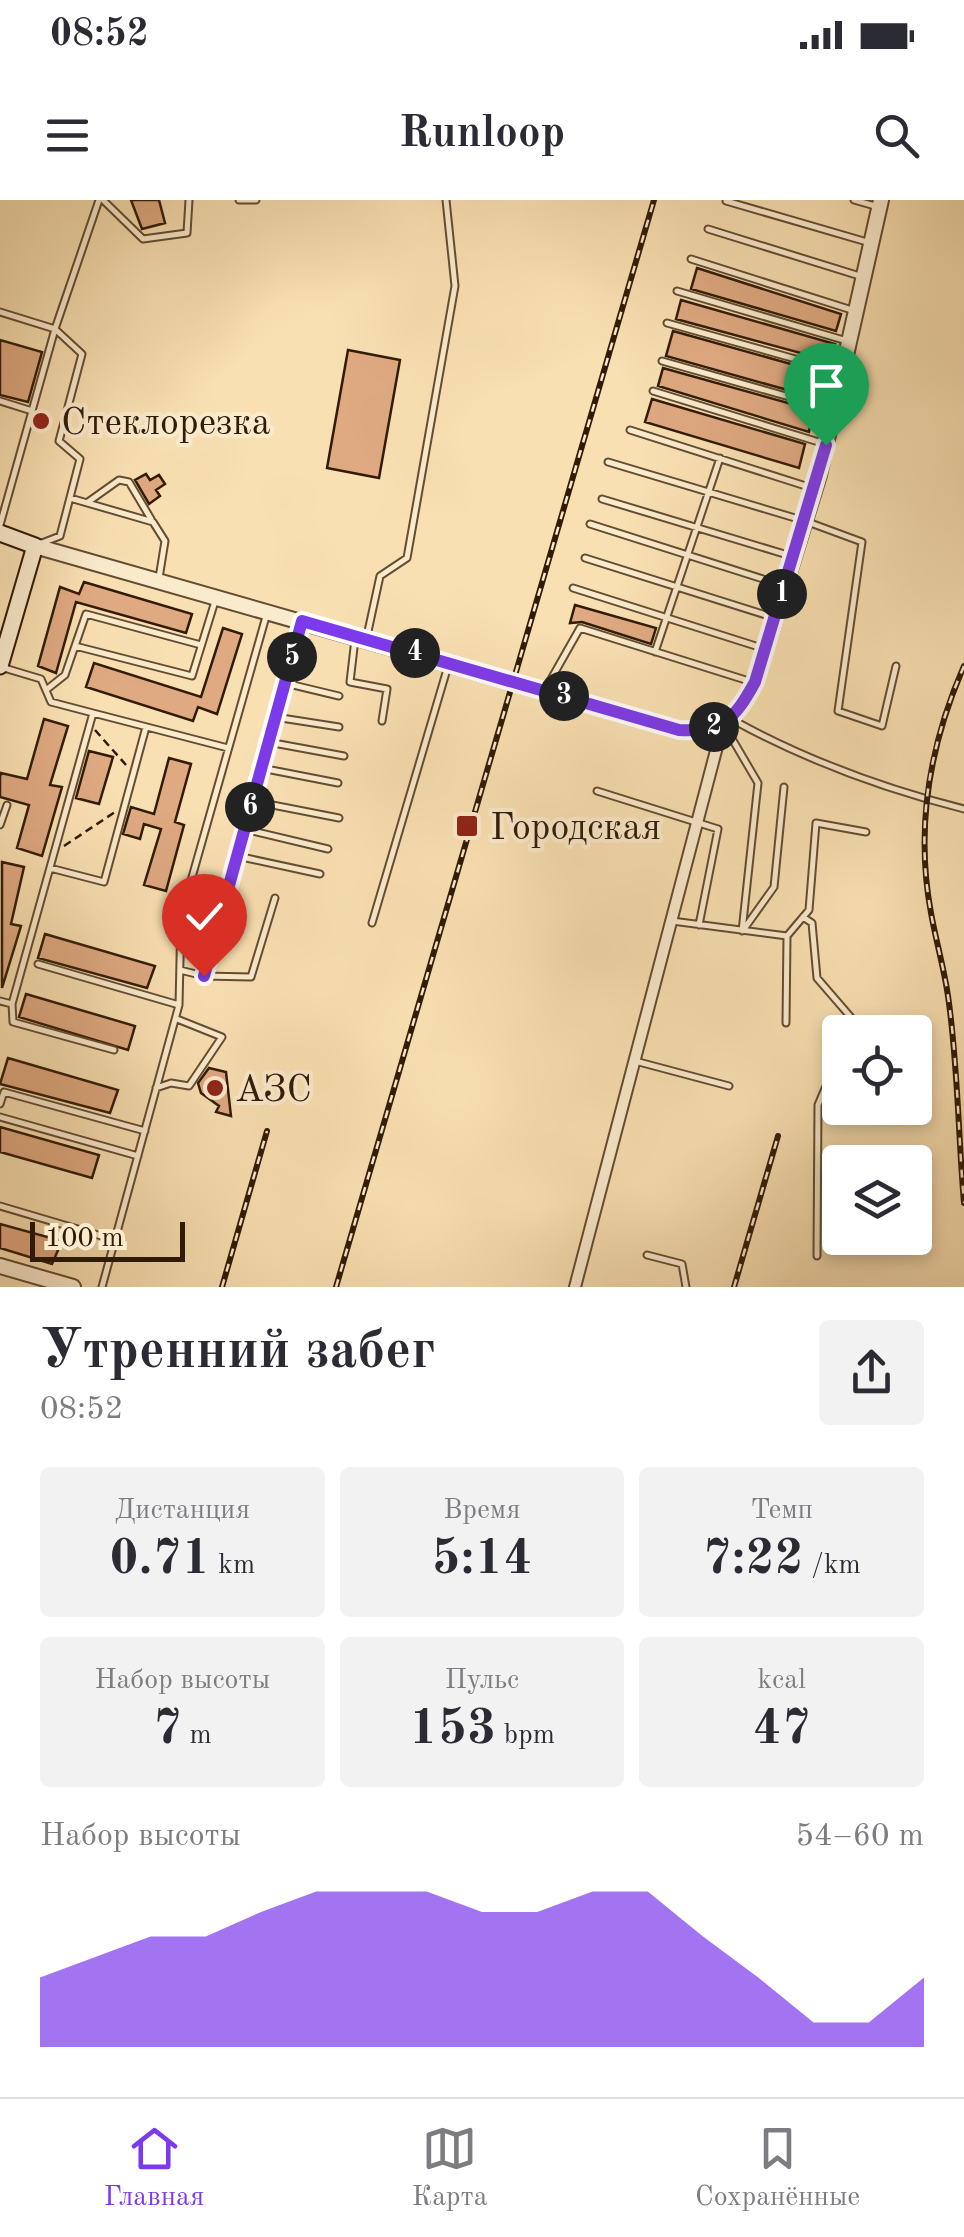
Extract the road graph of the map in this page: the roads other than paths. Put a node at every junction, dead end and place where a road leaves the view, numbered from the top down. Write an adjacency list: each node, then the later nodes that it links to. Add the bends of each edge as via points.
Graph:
1 (101, 200): 2 (lane, via 143,239 187,233); 17 (lane)
2 (189, 200)
3 (239, 200): 4 (lane)
4 (256, 200)
5 (446, 200): 53 (lane, via 455,286 407,558 380,576)
6 (854, 200): 8 (lane)
7 (726, 201): 10 (lane)
8 (881, 204): 10 (street)
9 (708, 229): 12 (lane)
10 (873, 244): 12 (street)
11 (691, 258): 15 (lane)
12 (864, 278): 15 (street)
13 (677, 291): 18 (lane)
14 (0, 312): 17 (lane)
15 (856, 312): 18 (street)
16 (667, 323): 20 (lane)
17 (55, 329): 24 (lane); 31 (lane, via 82,354 58,441 80,459)
18 (850, 342): 20 (street)
19 (662, 361): 23 (lane)
20 (842, 373): 23 (street)
21 (653, 391): 26 (lane)
22 (0, 401): 24 (lane)
23 (834, 410): 26 (street)
24 (32, 411): 37 (lane)
25 (630, 430): 27 (lane)
26 (826, 445): 29 (street)
27 (720, 458): 29 (lane); 30 (lane)
28 (608, 462): 30 (lane)
29 (815, 490): 34 (street)
30 (708, 492): 34 (lane); 38 (lane)
31 (70, 498): 33 (lane); 40 (lane, via 60,536)
32 (602, 499): 38 (lane)
33 (88, 502): 35 (lane); 35 (lane, via 119,480 128,482)
34 (805, 521): 42 (street); 60 (lane, via 862,542 838,711 882,726)
35 (153, 522): 44 (lane, via 165,541)
36 (590, 524): 41 (lane)
37 (0, 525)
38 (696, 529): 41 (lane); 42 (lane)
39 (0, 533): 40 (main road)
40 (35, 546): 44 (street); 59 (main road)
41 (688, 554): 45 (lane); 46 (lane)
42 (794, 557): 46 (street)
43 (585, 558): 45 (lane)
44 (159, 581): 48 (street)
45 (677, 586): 50 (lane); 51 (lane)
46 (785, 586): 51 (street)
47 (573, 588): 50 (lane)
48 (216, 597): 49 (street); 54 (lane)
49 (268, 612): 52 (street); 73 (lane)
50 (666, 618): 56 (lane); 57 (lane)
51 (774, 618): 56 (street)
52 (302, 621): 53 (street); 62 (lane)
53 (360, 638): 58 (street); 68 (lane, via 350,682 388,689)
54 (201, 644): 55 (lane, via 86,614); 55 (lane, via 192,676)
55 (76, 646): 63 (lane, via 66,675)
56 (765, 649): 61 (street)
57 (655, 652): 61 (lane); 64 (lane, via 580,628)
58 (448, 662): 64 (street); 94 (lane)
59 (0, 666): 63 (lane, via 41,679)
60 (896, 666)
61 (755, 682): 69 (street)
62 (284, 683): 65 (lane); 67 (lane)
63 (46, 690): 66 (lane, via 51,702)
64 (544, 690): 69 (street, via 679,730 703,731)
65 (339, 696)
66 (93, 713): 70 (lane); 89 (lane)
67 (275, 717): 71 (lane); 72 (lane)
68 (382, 721)
69 (727, 721): 81 (lane); 83 (street); 96 (lane, via 758,784)
70 (146, 727): 73 (lane); 89 (lane, via 104,882)
71 (340, 727)
72 (268, 742): 74 (lane); 75 (lane)
73 (228, 748): 99 (lane, via 181,916)
74 (344, 756)
75 (261, 768): 76 (lane); 79 (lane)
76 (338, 782)
77 (784, 787): 96 (lane, via 774,887)
78 (597, 790): 83 (lane)
79 (252, 801): 82 (lane); 85 (lane)
80 (7, 804): 84 (lane)
81 (964, 809)
82 (338, 818)
83 (698, 822): 93 (street); 95 (lane, via 718,829)
84 (0, 825)
85 (244, 829): 87 (lane); 88 (lane)
86 (866, 832): 92 (lane, via 816,822)
87 (328, 849)
88 (237, 856): 90 (lane); 100 (lane)
89 (50, 868): 102 (lane)
90 (320, 874)
91 (275, 898): 100 (lane, via 251,976)
92 (803, 918): 97 (lane); 104 (lane, via 815,935 817,978)
93 (672, 921): 95 (lane); 108 (street)
94 (372, 922)
95 (699, 925): 96 (lane)
96 (742, 931): 97 (lane)
97 (787, 936): 106 (lane)
98 (38, 964): 103 (lane)
99 (180, 970): 100 (lane); 103 (lane)
100 (204, 976)
101 (0, 1001): 102 (lane)
102 (12, 1004): 107 (lane, via 13,1022)
103 (180, 1005): 105 (lane)
104 (849, 1015)
105 (176, 1018): 110 (lane); 110 (lane, via 222,1037 189,1086)
106 (786, 1023)
107 (114, 1050)
108 (635, 1061): 109 (lane); 123 (street)
109 (729, 1086)
110 (156, 1088): 114 (lane)
111 (822, 1096): 119 (lane)
112 (0, 1104): 114 (lane, via 4,1092)
113 (0, 1117): 115 (lane)
114 (145, 1131): 115 (lane)
115 (138, 1156): 117 (lane)
116 (0, 1206): 117 (lane)
117 (114, 1240): 122 (lane)
118 (647, 1255): 124 (lane, via 682,1264)
119 (817, 1256)
120 (0, 1266): 121 (street)
121 (73, 1287)
122 (102, 1287)
123 (576, 1287)
124 (686, 1287)

